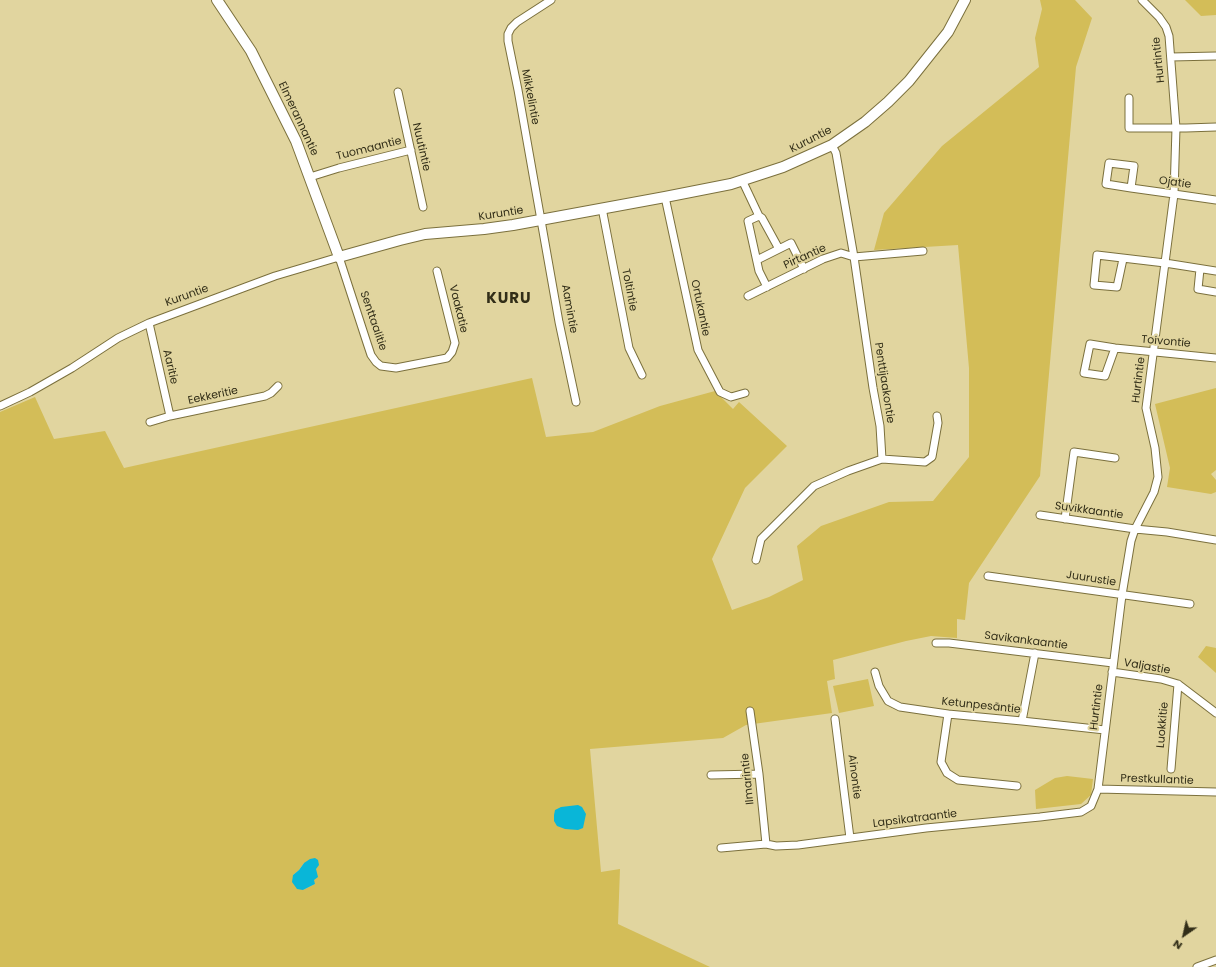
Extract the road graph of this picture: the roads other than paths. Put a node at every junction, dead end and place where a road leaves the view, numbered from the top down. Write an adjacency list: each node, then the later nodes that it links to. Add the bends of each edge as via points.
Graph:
1 (217, 0): 13 (street, Elmerannantie, via 251,51 296,141)
2 (552, 0): 22 (street, Mikkelintie, via 517,22 508,34)
3 (966, 0): 11 (street, Kuruntie, via 948,32 909,81 865,122)
4 (1142, 0): 6 (street, Hurtintie, via 1166,27)
5 (1216, 56): 6 (street)
6 (1171, 58): 10 (street, Hurtintie)
7 (398, 92): 12 (street, Nuutintie)
8 (1129, 98): 10 (street, via 1129,128)
9 (1216, 127): 10 (street)
10 (1176, 128): 16 (street, Hurtintie)
11 (832, 145): 14 (street, Kuruntie, via 783,167); 26 (street, Penttijaakontie, via 836,153)
12 (411, 150): 13 (street, Tuomaantie); 19 (street, Nuutintie)
13 (310, 177): 25 (street, Elmerannantie)
14 (742, 180): 17 (street, Kuruntie); 21 (street)
15 (1131, 188): 15 (street, Ojatie, via 1106,184 1109,163 1134,166); 16 (street, Ojatie)
16 (1174, 194): 18 (street, Ojatie); 29 (street, Hurtintie)
17 (665, 197): 20 (street, Kuruntie); 44 (street, Ortukantie, via 698,350 720,392 731,397)
18 (1216, 200)
19 (423, 207)
20 (602, 208): 22 (street, Kuruntie); 42 (street, Toltintie, via 629,348)
21 (759, 216): 23 (street); 28 (street, via 748,221)
22 (542, 219): 25 (street, Kuruntie, via 484,229 425,234); 45 (street, Aamintie)
23 (779, 249): 28 (street); 30 (street, via 791,244)
24 (923, 251): 26 (street, Pirtantie)
25 (338, 257): 37 (street, Kuruntie, via 275,276); 39 (street, Senttaalitie, via 366,343 376,362 381,366 396,368 447,358)
26 (854, 257): 30 (street, Pirtantie, via 841,254); 51 (street, Penttijaakontie, via 880,426)
27 (1123, 259): 27 (street, via 1117,287 1094,285 1097,255); 29 (street)
28 (757, 260): 34 (street)
29 (1165, 264): 31 (street); 40 (street, Hurtintie)
30 (804, 269): 34 (street, Pirtantie)
31 (1200, 269): 33 (street); 35 (street, via 1198,289)
32 (437, 270): 39 (street, Vaakatie, via 455,343)
33 (1216, 271)
34 (767, 287): 36 (street, Pirtantie)
35 (1216, 292)
36 (748, 296)
37 (149, 323): 46 (street, Kuruntie, via 118,338 30,392); 47 (street, Aaritie)
38 (1114, 348): 38 (street, Toivontie, via 1105,376 1084,373 1090,344); 40 (street, Toivontie)
39 (452, 352)
40 (1153, 352): 41 (street, Toivontie); 54 (street, Hurtintie, via 1146,408 1155,448 1158,477 1154,492)
41 (1216, 358)
42 (642, 374)
43 (278, 386): 47 (street, Eekkeritie, via 265,396)
44 (745, 393)
45 (576, 402)
46 (0, 406)
47 (170, 416): 49 (street, Eekkeritie)
48 (937, 416): 51 (street, via 932,457 925,462)
49 (150, 422)
50 (1115, 458): 53 (street, via 1074,452)
51 (882, 459): 56 (street, via 814,486 761,539)
52 (1040, 515): 53 (street, Suvikkaantie)
53 (1065, 518): 54 (street, Suvikkaantie)
54 (1135, 529): 55 (street, Suvikkaantie); 58 (street, Hurtintie)
55 (1216, 540)
56 (756, 560)
57 (988, 576): 58 (street, Juurustie)
58 (1122, 595): 59 (street, Juurustie); 62 (street, Hurtintie)
59 (1190, 604)
60 (936, 643): 61 (street, Savikankaantie)
61 (1035, 653): 62 (street, Savikankaantie); 70 (street)
62 (1113, 663): 64 (street, Hurtintie)
63 (875, 672): 68 (street, Ketunpesäntie, via 879,686 888,701 900,707)
64 (1112, 672): 65 (street, Valjastie); 71 (street, Hurtintie)
65 (1178, 684): 67 (street, Valjastie); 72 (street, Luokkitie)
66 (750, 711): 73 (street, Ilmarintie)
67 (1216, 713)
68 (948, 714): 70 (street, Ketunpesäntie); 75 (street, via 942,762 947,773 958,780)
69 (835, 719): 78 (street, Ainontie)
70 (1022, 721): 71 (street, Ketunpesäntie)
71 (1105, 730): 76 (street, Hurtintie)
72 (1170, 769)
73 (759, 774): 74 (street); 79 (street, Ilmarintie)
74 (711, 775)
75 (1017, 786)
76 (1098, 789): 77 (street, Prestkullantie); 78 (street, Lapsikatraantie, via 1092,806 1081,812)
77 (1216, 792)
78 (850, 838): 79 (street, Lapsikatraantie, via 798,845)
79 (766, 844): 80 (street, Lapsikatraantie)
80 (721, 848)
81 (1216, 960): 82 (street)
82 (1197, 967)

